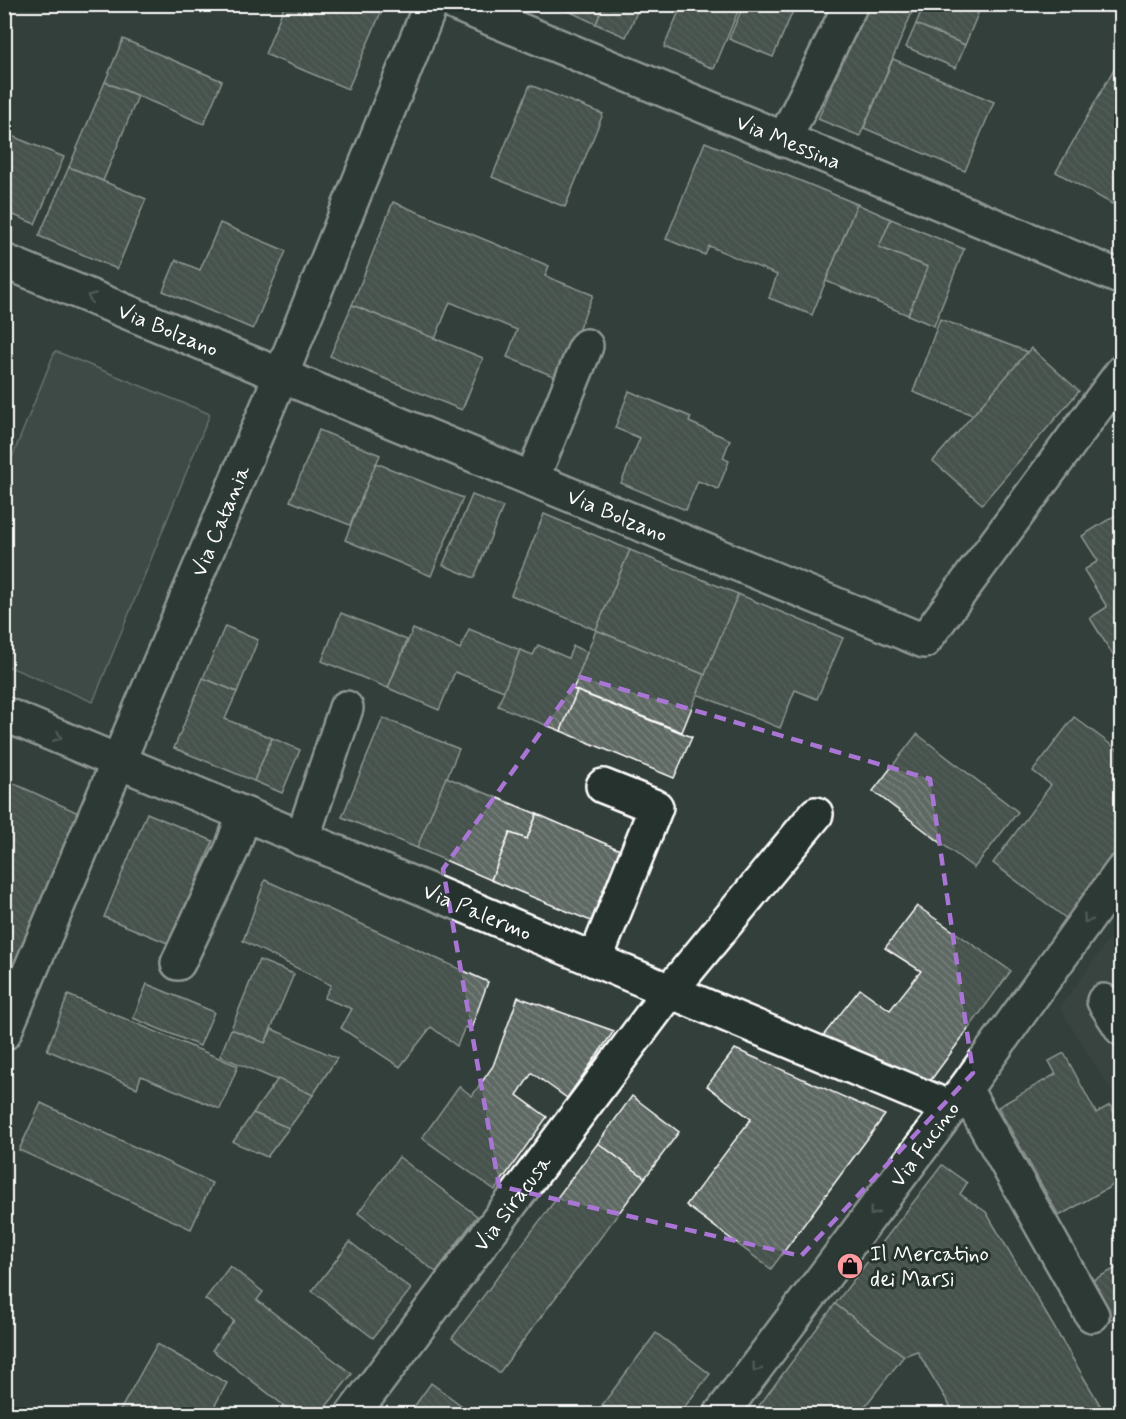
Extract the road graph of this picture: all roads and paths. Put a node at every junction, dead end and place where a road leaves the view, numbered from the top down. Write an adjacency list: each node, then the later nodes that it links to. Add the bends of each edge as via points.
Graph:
1 (431, 4): 9 (street, Via Catania)
2 (456, 4): 4 (street, Via Messina)
3 (851, 4): 4 (street)
4 (784, 140): 6 (street, Via Messina)
5 (4, 261): 9 (street, Via Bolzano, one-way to 5)
6 (1122, 278)
7 (586, 346): 10 (street)
8 (1122, 372): 10 (street, Via Bolzano, via 924,641)
9 (281, 375): 10 (street, Via Bolzano); 13 (street, Via Catania)
10 (532, 479)
11 (346, 708): 17 (street)
12 (4, 714): 13 (street, Via Palermo, one-way to 13)
13 (120, 763): 15 (street, Via Palermo); 24 (street, Via Catania)
14 (603, 786): 19 (street, via 656,807)
15 (244, 814): 17 (street, Via Palermo); 20 (street, via 232,849)
16 (816, 814): 21 (street, Via Siracusa)
17 (302, 838): 19 (street, Via Palermo)
18 (1122, 871): 25 (street, Via Fucino, one-way to 25)
19 (596, 960): 21 (street, Via Palermo)
20 (178, 963)
21 (670, 991): 25 (street, Via Palermo); 27 (street, Via Siracusa)
22 (1104, 1001): 23 (street)
23 (1122, 1029)
24 (4, 1033)
25 (958, 1099): 26 (street); 28 (street, Via Fucino, one-way to 28)
26 (1092, 1315)
27 (353, 1414)
28 (721, 1414)

